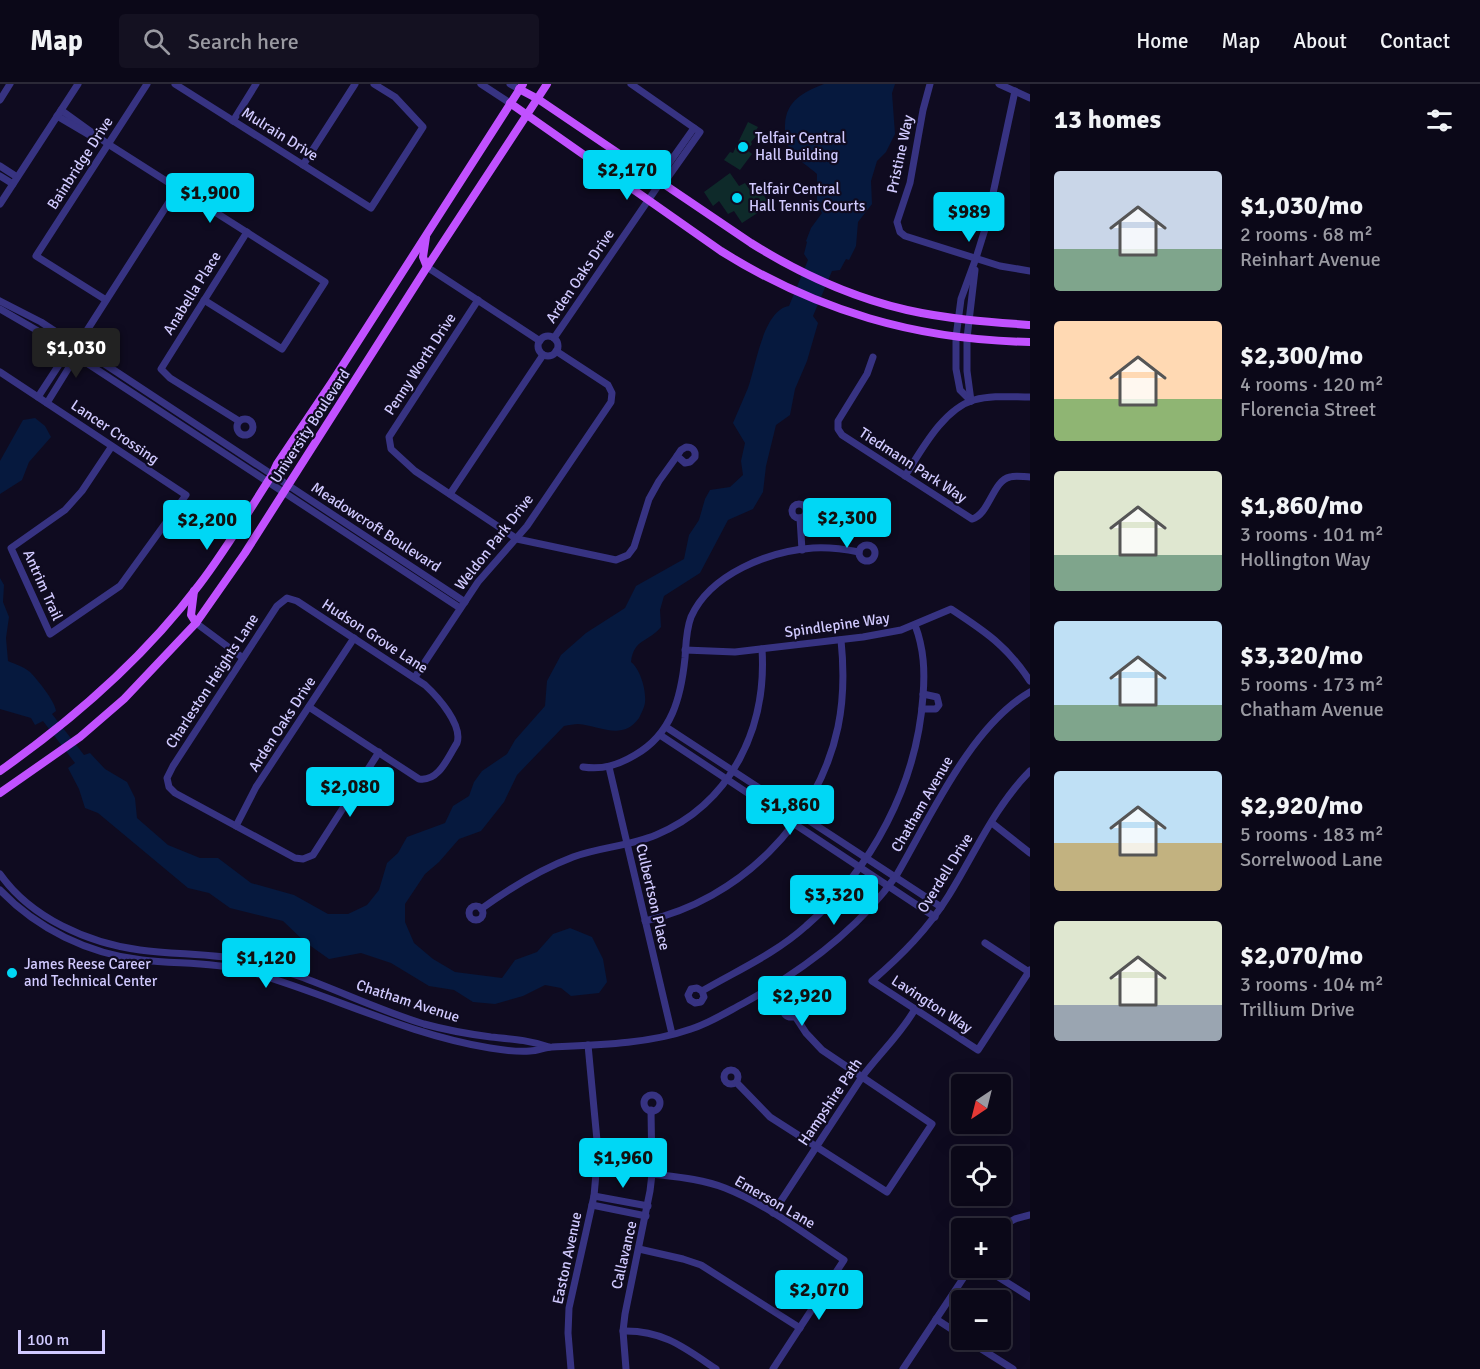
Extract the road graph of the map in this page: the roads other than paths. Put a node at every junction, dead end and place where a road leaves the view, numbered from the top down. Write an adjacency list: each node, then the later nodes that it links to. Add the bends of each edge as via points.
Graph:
1 (10, 84): 17 (street)
2 (78, 84): 20 (street)
3 (147, 84): 23 (street, Bainbridge Drive)
4 (175, 84): 22 (street, Mulrain Drive)
5 (256, 84): 22 (street)
6 (355, 84): 24 (street)
7 (374, 84): 24 (street, Mulrain Drive, via 394,97 423,127 371,208)
8 (481, 84): 19 (street)
9 (510, 84): 14 (street)
10 (547, 84): 18 (main road, University Boulevard)
11 (631, 84): 28 (street, Arden Oaks Drive, via 697,130 666,180)
12 (930, 84): 34 (street, Pristine Way, via 898,229 905,236)
13 (999, 84): 15 (street)
14 (521, 87): 18 (main road); 19 (main road, University Boulevard)
15 (1015, 91): 16 (street); 34 (street)
16 (1030, 98)
17 (0, 99)
18 (537, 99): 21 (main road, University Boulevard); 28 (main road)
19 (510, 103): 21 (main road); 33 (main road, University Boulevard)
20 (59, 113): 23 (street, via 78,130); 27 (street)
21 (527, 114): 30 (main road); 35 (main road, University Boulevard)
22 (233, 121): 24 (street, Mulrain Drive)
23 (108, 144): 29 (street); 37 (street, Bainbridge Drive, via 36,256)
24 (303, 165)
25 (0, 166): 27 (street)
26 (0, 176): 27 (street)
27 (15, 181): 31 (street)
28 (660, 183): 30 (street, Arden Oaks Drive); 42 (main road, via 751,243 830,285 896,307)
29 (178, 188): 32 (street); 37 (street)
30 (648, 200): 45 (main road, via 749,268 821,303 900,327); 46 (street, Arden Oaks Drive)
31 (0, 204)
32 (246, 232): 38 (street, Anabella Place); 38 (street, via 325,282 282,349)
33 (427, 234): 35 (main road, via 423,257); 66 (main road, University Boulevard)
34 (976, 258): 36 (street); 42 (street, via 965,285); 43 (street)
35 (427, 267): 39 (street); 67 (main road, University Boulevard)
36 (1030, 271)
37 (106, 300): 50 (street)
38 (204, 300): 61 (street, Anabella Place, via 161,369)
39 (478, 300): 48 (street); 69 (street, Penny Worth Drive, via 390,434 388,444 415,471)
40 (0, 301): 50 (street, Meadowcroft Boulevard)
41 (0, 309): 51 (street, Meadowcroft Boulevard)
42 (959, 319): 43 (main road); 45 (street)
43 (969, 320): 44 (main road); 47 (street)
44 (1030, 325)
45 (956, 337): 47 (main road); 59 (street, via 960,390)
46 (554, 338): 48 (street, via 546,336); 52 (street, via 558,344)
47 (967, 338): 49 (main road); 59 (street)
48 (540, 341): 53 (street, via 538,348)
49 (1030, 342)
50 (77, 346): 51 (street); 54 (street); 66 (street, Meadowcroft Boulevard)
51 (68, 351): 54 (street, Meadowcroft Boulevard); 57 (street)
52 (556, 351): 53 (street); 71 (street, Weldon Park Drive, via 608,385 612,393 609,404)
53 (543, 355): 69 (street)
54 (76, 356): 60 (street); 66 (street, Meadowcroft Boulevard)
55 (873, 357): 64 (street, Tiedmann Park Way, via 837,425 842,435)
56 (0, 372): 57 (street, Lancer Crossing)
57 (38, 397): 60 (street, Lancer Crossing)
58 (1030, 397): 59 (street)
59 (971, 401): 64 (street, via 941,423)
60 (47, 403): 62 (street, Lancer Crossing)
61 (239, 421)
62 (112, 446): 79 (street, Antrim Trail, via 65,510 11,548); 79 (street, Lancer Crossing, via 186,495 120,586)
63 (677, 456): 71 (street, via 649,499 636,543 621,559)
64 (905, 476): 65 (street, Tiedmann Park Way, via 972,519 979,517 1003,481 1009,477)
65 (1030, 477)
66 (270, 479): 67 (street, Meadowcroft Boulevard); 68 (street, Meadowcroft Boulevard); 74 (main road, University Boulevard)
67 (288, 485): 68 (main road, University Boulevard); 76 (street, Meadowcroft Boulevard)
68 (283, 494): 76 (street, Meadowcroft Boulevard); 77 (main road, University Boulevard)
69 (450, 494): 71 (street)
70 (800, 518): 72 (street)
71 (517, 539): 76 (street, Weldon Park Drive, via 482,576)
72 (802, 550): 73 (street, via 834,548); 83 (street, via 763,560 716,585 691,618)
73 (859, 552)
74 (194, 591): 77 (main road, via 191,615); 96 (main road, University Boulevard, via 130,665 68,721)
75 (289, 598): 80 (street, Hudson Grove Lane); 84 (street, Charleston Heights Lane, via 279,602)
76 (463, 605): 85 (street, Weldon Park Drive)
77 (196, 623): 84 (street); 100 (main road, University Boulevard, via 124,699 59,753)
78 (915, 625): 81 (street, Spindlepine Way); 86 (street, Spindlepine Way, via 951,609 990,634); 88 (street, via 924,663)
79 (50, 634)
80 (354, 638): 85 (street, Hudson Grove Lane); 89 (street, Arden Oaks Drive)
81 (841, 640): 82 (street, Spindlepine Way); 101 (street, via 843,683 838,727 822,774)
82 (762, 649): 83 (street, Spindlepine Way); 97 (street, via 763,683 758,714)
83 (685, 650): 91 (street, via 681,692)
84 (243, 658): 104 (street, Charleston Heights Lane, via 167,778 175,793)
85 (415, 678): 93 (street, Hudson Grove Lane, via 437,698 457,726 457,743 438,772 428,779 415,776)
86 (1030, 681)
87 (1030, 692): 110 (street, Chatham Avenue, via 993,722 967,754)
88 (923, 694): 90 (street); 90 (street, via 937,697 939,705 936,709)
89 (309, 707): 93 (street); 104 (street, Arden Oaks Drive, via 256,787)
90 (922, 709): 107 (street, via 902,788)
91 (666, 727): 92 (street); 97 (street)
92 (660, 735): 95 (street, via 638,753); 99 (street)
93 (379, 752): 104 (street, via 315,852 305,859 295,858)
94 (583, 766): 95 (street)
95 (609, 767): 105 (street, Culbertson Place)
96 (0, 771)
97 (732, 771): 99 (street); 101 (street)
98 (1030, 771): 102 (street, Overdell Drive)
99 (726, 779): 103 (street); 105 (street, via 705,803 675,825)
100 (0, 793)
101 (800, 815): 103 (street); 107 (street)
102 (992, 823): 106 (street); 113 (street, Overdell Drive)
103 (794, 824): 108 (street); 117 (street, via 752,868 718,893 682,911)
104 (236, 826)
105 (627, 844): 114 (street, via 588,851 560,862 516,884); 117 (street, Culbertson Place)
106 (1030, 853)
107 (867, 858): 108 (street); 110 (street)
108 (860, 868): 111 (street); 122 (street, via 829,905 785,944)
109 (0, 874): 116 (street, Chatham Avenue, via 15,892)
110 (896, 876): 111 (street, Chatham Avenue); 113 (street)
111 (889, 886): 115 (street); 125 (street, Chatham Avenue, via 861,919 807,965 723,1015)
112 (0, 890): 118 (street, Chatham Avenue)
113 (941, 907): 115 (street, Overdell Drive)
114 (481, 909)
115 (935, 917): 121 (street, Overdell Drive, via 905,953)
116 (48, 918): 118 (street); 127 (street, Chatham Avenue, via 78,934 116,946 248,961 454,1032 529,1040)
117 (645, 921): 125 (street, Culbertson Place)
118 (44, 926): 127 (street, Chatham Avenue, via 79,944 116,955 253,972 425,1034 490,1048 530,1051)
119 (985, 943): 120 (street)
120 (1029, 971): 123 (street, Lavington Way, via 978,1050)
121 (872, 981): 123 (street, Lavington Way)
122 (702, 991)
123 (915, 1009): 128 (street, Hampshire Path)
124 (795, 1016): 128 (street, via 822,1050)
125 (672, 1034): 126 (street, Chatham Avenue)
126 (588, 1044): 127 (street, Chatham Avenue); 133 (street, Easton Avenue, via 598,1151)
127 (549, 1047)
128 (862, 1077): 131 (street, Hampshire Path); 131 (street, via 932,1124 887,1192)
129 (736, 1083): 131 (street, via 770,1117)
130 (651, 1110): 132 (street, Callavance)
131 (816, 1147): 136 (street, Hampshire Path)
132 (652, 1174): 135 (street, Callavance); 136 (street, Emerson Lane, via 725,1188)
133 (594, 1196): 134 (street, Easton Avenue); 135 (street)
134 (592, 1205): 138 (street); 149 (street, Easton Avenue, via 569,1308)
135 (648, 1206): 138 (street, Callavance)
136 (772, 1213): 145 (street, Emerson Lane, via 844,1260)
137 (1030, 1215): 139 (street)
138 (646, 1216): 140 (street, Callavance)
139 (1011, 1221)
140 (639, 1249): 145 (street, via 701,1265); 147 (street, Callavance)
141 (963, 1278): 144 (street)
142 (1000, 1278): 143 (street)
143 (1030, 1297)
144 (936, 1319): 146 (street); 153 (street)
145 (800, 1328): 152 (street)
146 (951, 1329)
147 (623, 1331): 150 (street, Callavance); 151 (street, via 669,1339)
148 (983, 1350): 154 (street)
149 (571, 1369)
150 (626, 1369)
151 (717, 1369)
152 (773, 1369)
153 (903, 1369)
154 (1013, 1369)

